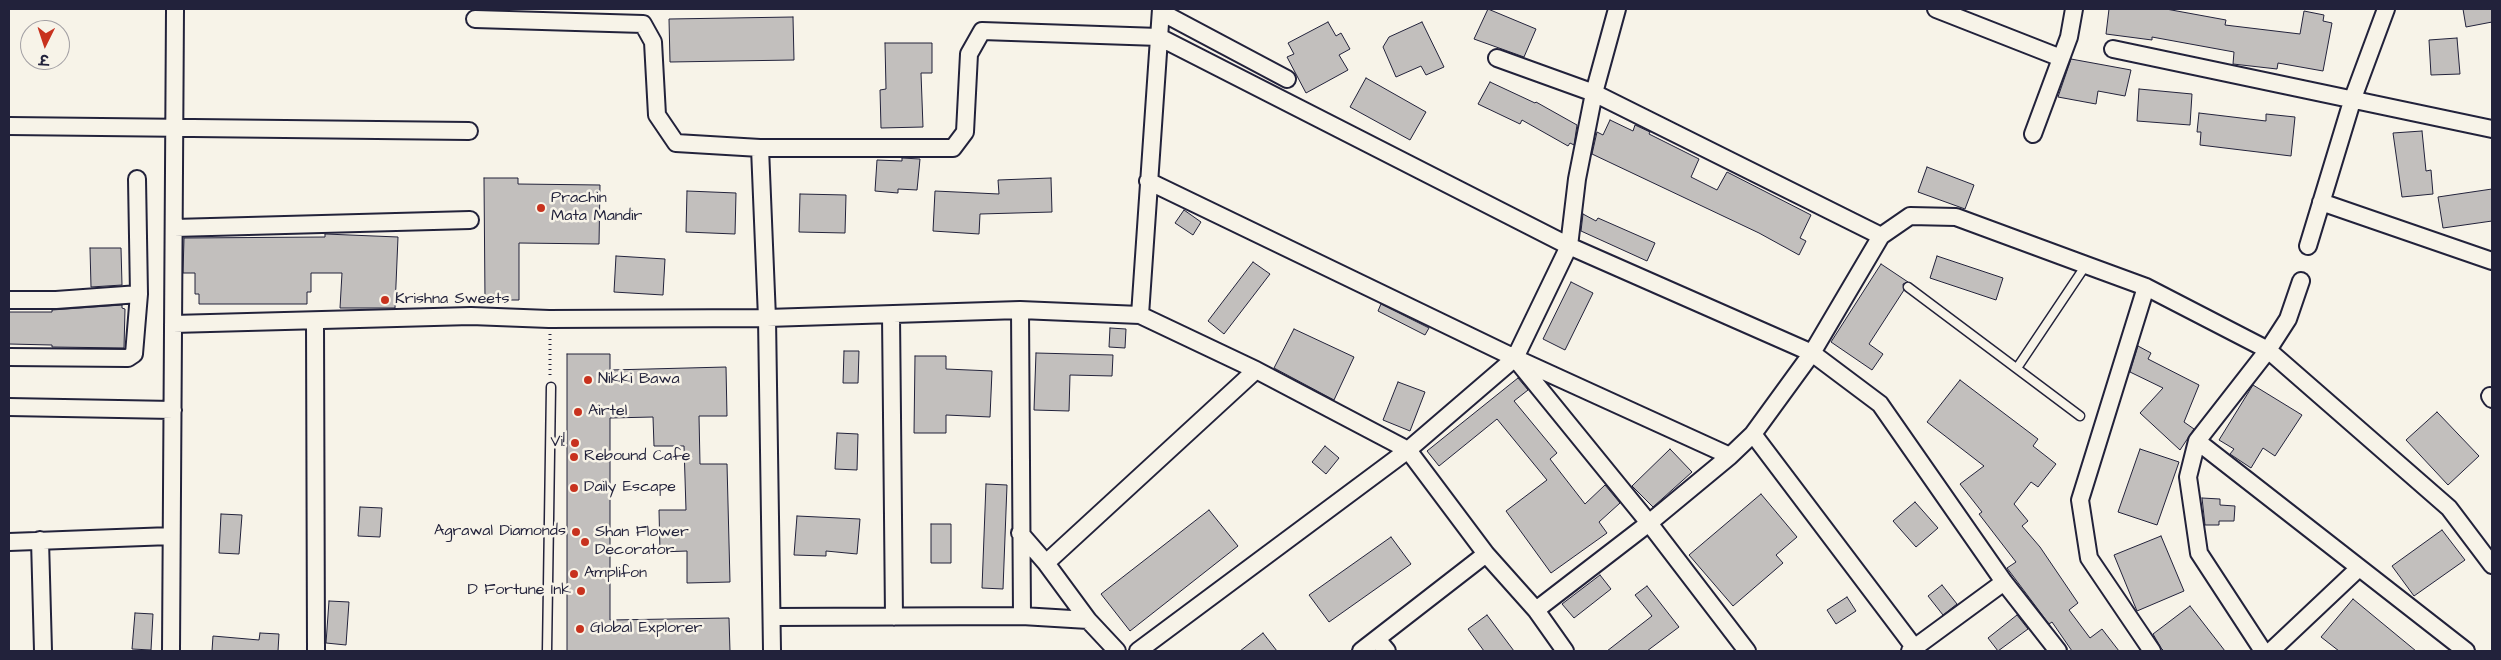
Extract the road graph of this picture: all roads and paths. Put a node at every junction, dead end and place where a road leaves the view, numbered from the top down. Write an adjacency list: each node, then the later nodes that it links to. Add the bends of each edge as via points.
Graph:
1 (175, 9): 16 (street)
2 (1617, 9): 13 (street)
3 (1936, 9): 11 (street)
4 (2074, 9): 11 (street)
5 (2386, 9): 14 (street)
6 (1161, 10): 8 (street); 12 (street)
7 (475, 19): 20 (street, via 643,24 653,42 657,115 676,143)
8 (1159, 37): 20 (street, via 982,31 969,54 964,132 954,148); 22 (street); 27 (street)
9 (2113, 49): 14 (street)
10 (1497, 58): 13 (street)
11 (2061, 58): 19 (street)
12 (1287, 79)
13 (1594, 93): 26 (street); 27 (street, via 1577,179)
14 (2353, 98): 17 (street); 23 (street)
15 (9, 126): 16 (street)
16 (174, 128): 18 (street); 25 (street)
17 (2492, 129)
18 (469, 131)
19 (2034, 134)
20 (760, 148): 39 (street)
21 (136, 179): 34 (street)
22 (1148, 181): 37 (street); 46 (street)
23 (2321, 202): 28 (street); 29 (street)
24 (470, 220): 25 (street)
25 (174, 228): 42 (street)
26 (1881, 236): 30 (street, via 1910,216 1956,217); 44 (street)
27 (1569, 246): 44 (street); 46 (street)
28 (2308, 246)
29 (2492, 261)
30 (2086, 265): 33 (street); 48 (lane)
31 (2301, 281): 43 (street, via 2288,319)
32 (1908, 287): 48 (lane)
33 (2146, 287): 43 (street); 86 (street, via 2080,500 2089,558)
34 (139, 294): 35 (street); 45 (street, via 136,348 128,358)
35 (9, 300)
36 (1020, 310): 37 (street); 38 (street); 59 (street)
37 (1140, 315): 49 (street)
38 (891, 316): 39 (street); 71 (street)
39 (767, 318): 40 (street); 70 (street)
40 (550, 319): 41 (street, via 471,316); 47 (path)
41 (315, 321): 42 (street); 77 (street)
42 (173, 324): 52 (street)
43 (2268, 350): 55 (street); 65 (street, via 2449,508)
44 (1812, 353): 54 (street); 67 (street, via 1880,404)
45 (9, 357)
46 (1516, 358): 56 (street); 57 (street); 58 (street)
47 (550, 364)
48 (2017, 368): 53 (lane)
49 (1256, 370): 56 (street); 64 (street)
50 (551, 387): 78 (lane)
51 (9, 407): 52 (street)
52 (173, 410): 60 (street)
53 (2080, 416)
54 (1752, 434): 57 (street); 74 (street)
55 (2196, 442): 66 (street); 87 (street, via 2188,477 2200,553)
56 (1408, 450): 63 (street); 81 (street)
57 (1730, 456): 58 (street)
58 (1649, 523): 68 (street); 84 (street)
59 (1020, 533): 64 (street); 69 (street)
60 (171, 536): 61 (street); 76 (street)
61 (40, 540): 62 (street); 75 (street)
62 (9, 542)
63 (1486, 554): 68 (street); 73 (street)
64 (1046, 562): 72 (street)
65 (2492, 565)
66 (2359, 568): 88 (street); 89 (street)
67 (2004, 582): 74 (street); 85 (street)
68 (1536, 610): 83 (street)
69 (1022, 616): 71 (street); 72 (street)
70 (772, 617): 71 (street); 79 (street)
71 (894, 617)
72 (1088, 620): 80 (street)
73 (1382, 645): 82 (street)
74 (1914, 650)
75 (43, 651)
76 (171, 651)
77 (316, 651)
78 (548, 651)
79 (772, 651)
80 (1117, 651)
81 (1138, 651)
82 (1361, 651)
83 (1565, 651)
84 (1747, 651)
85 (2058, 651)
86 (2152, 651)
87 (2263, 651)
88 (2272, 651)
89 (2466, 651)

